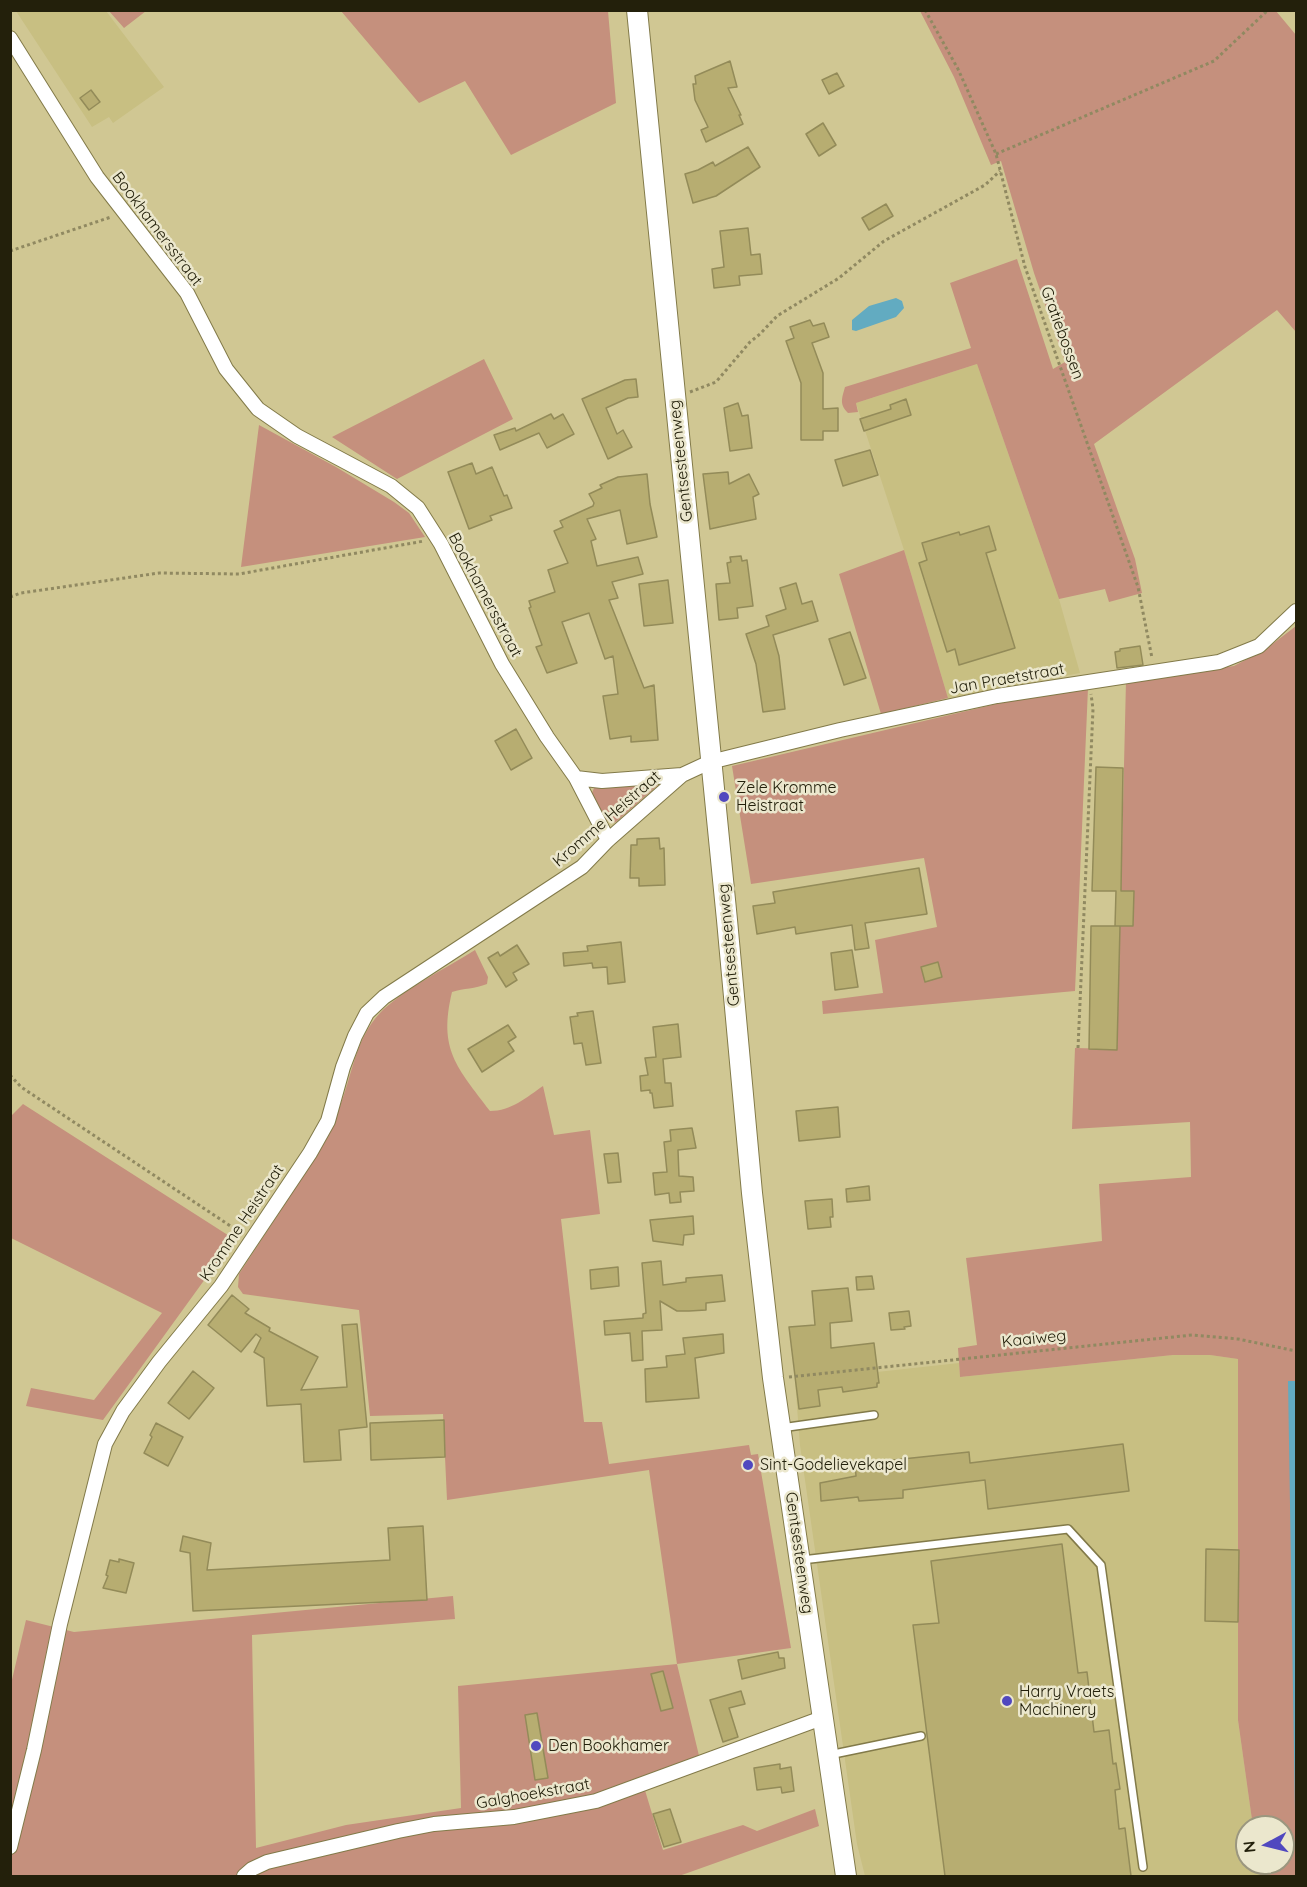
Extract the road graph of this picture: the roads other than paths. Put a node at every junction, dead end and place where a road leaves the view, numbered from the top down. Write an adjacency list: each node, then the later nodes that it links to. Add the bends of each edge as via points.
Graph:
1 (637, 10): 4 (main road, Gentsesteenweg)
2 (10, 38): 6 (street, Bookhamersstraat, via 97,177 187,293 226,369 258,409 297,436 391,486 418,508 502,664)
3 (1296, 610): 4 (street, Jan Praetstraat, via 1259,646 1219,662 998,696 840,729)
4 (710, 762): 5 (street, Kromme Heistraat); 9 (main road, Gentsesteenweg, via 752,1192)
5 (681, 775): 6 (street, via 602,781); 7 (street, Kromme Heistraat)
6 (576, 778): 7 (street, Bookhamersstraat)
7 (608, 840): 14 (street, Kromme Heistraat, via 582,867 384,997 368,1013 343,1067 328,1121 310,1152 221,1286 123,1411 105,1444)
8 (874, 1415): 9 (lane)
9 (781, 1428): 10 (main road, Gentsesteenweg)
10 (800, 1560): 11 (main road, Gentsesteenweg); 15 (lane, via 1068,1529 1101,1565)
11 (822, 1718): 13 (main road, Gentsesteenweg); 16 (street, Galghoekstraat, via 596,1801 514,1817 399,1831 267,1862)
12 (921, 1736): 13 (lane)
13 (827, 1756): 17 (main road, Gentsesteenweg)
14 (10, 1847)
15 (1143, 1867)
16 (244, 1876)
17 (846, 1876)

